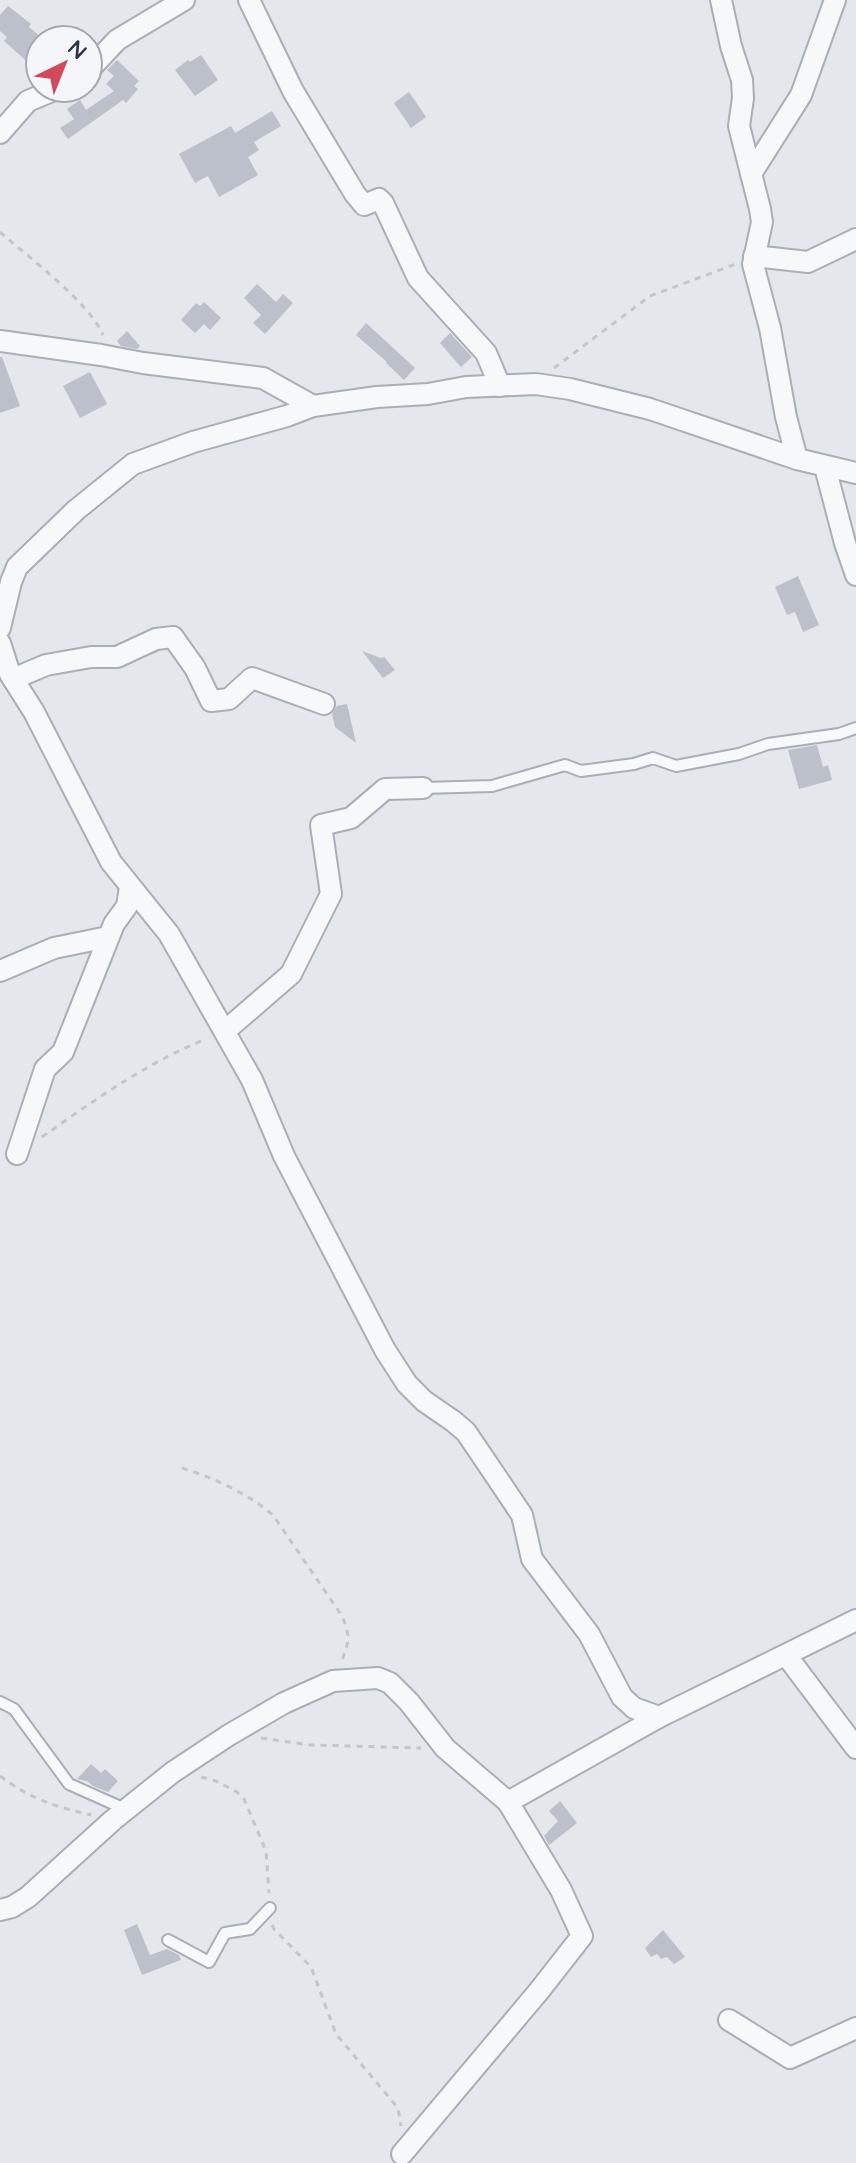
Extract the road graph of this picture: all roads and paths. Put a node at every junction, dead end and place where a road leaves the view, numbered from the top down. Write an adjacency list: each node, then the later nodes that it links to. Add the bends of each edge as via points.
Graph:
1 (184, 0): 5 (street, via 117,40)
2 (249, 0): 15 (street, via 293,91 355,194 364,205 379,199 383,203 418,278 486,353)
3 (721, 0): 8 (street, via 742,80 739,126)
4 (835, 0): 8 (street, via 801,95)
5 (104, 54)
6 (25, 104): 7 (street)
7 (0, 133)
8 (751, 174): 11 (street, via 762,222)
9 (0, 232): 13 (path, via 100,327)
10 (856, 239): 11 (street, via 808,262)
11 (754, 256): 14 (path, via 650,296); 17 (street)
12 (0, 341): 13 (street)
13 (101, 355): 16 (street, via 263,378)
14 (536, 384): 15 (street); 17 (street, via 650,409)
15 (500, 386): 16 (street)
16 (313, 406): 21 (street, via 133,464 17,567)
17 (797, 459): 18 (street)
18 (825, 467): 19 (street); 20 (street)
19 (856, 473)
20 (856, 575)
21 (0, 628)
22 (0, 643): 23 (street)
23 (13, 679): 24 (street, via 46,665 117,657 173,637 211,701 229,699 252,678); 27 (street, via 104,850)
24 (324, 704)
25 (856, 728): 26 (lane, via 676,766 653,758 581,771 565,765 492,786)
26 (423, 788): 30 (street, via 385,789 351,818 321,825 331,894 291,974)
27 (130, 887): 28 (street, via 127,906); 30 (street, via 169,934)
28 (108, 937): 29 (street, via 54,948); 31 (street, via 63,1052 45,1069)
29 (0, 971)
30 (225, 1031): 31 (path, via 131,1078); 37 (street, via 392,1361 424,1401 466,1432 522,1515 532,1559 589,1634 622,1697)
31 (17, 1154)
32 (182, 1468): 35 (path, via 213,1478 273,1515 349,1633)
33 (856, 1620): 34 (street)
34 (786, 1655): 37 (street); 40 (street)
35 (333, 1681): 38 (street); 39 (street, via 378,1678 390,1683)
36 (0, 1702): 44 (lane, via 14,1709 69,1784)
37 (659, 1717): 43 (street)
38 (229, 1735): 39 (path, via 310,1745); 41 (street)
39 (445, 1748): 43 (street)
40 (856, 1748)
41 (173, 1772): 44 (street); 45 (path, via 216,1781 244,1799 266,1851)
42 (0, 1776): 44 (path, via 53,1806)
43 (508, 1802): 50 (street, via 582,1936)
44 (119, 1815): 46 (street, via 28,1897)
45 (270, 1908): 47 (lane, via 250,1929 225,1933 209,1962); 50 (path, via 274,1929 315,1974 336,2034 398,2108)
46 (0, 1910)
47 (168, 1940)
48 (729, 2020): 49 (street, via 790,2058)
49 (856, 2028)
50 (402, 2154)

